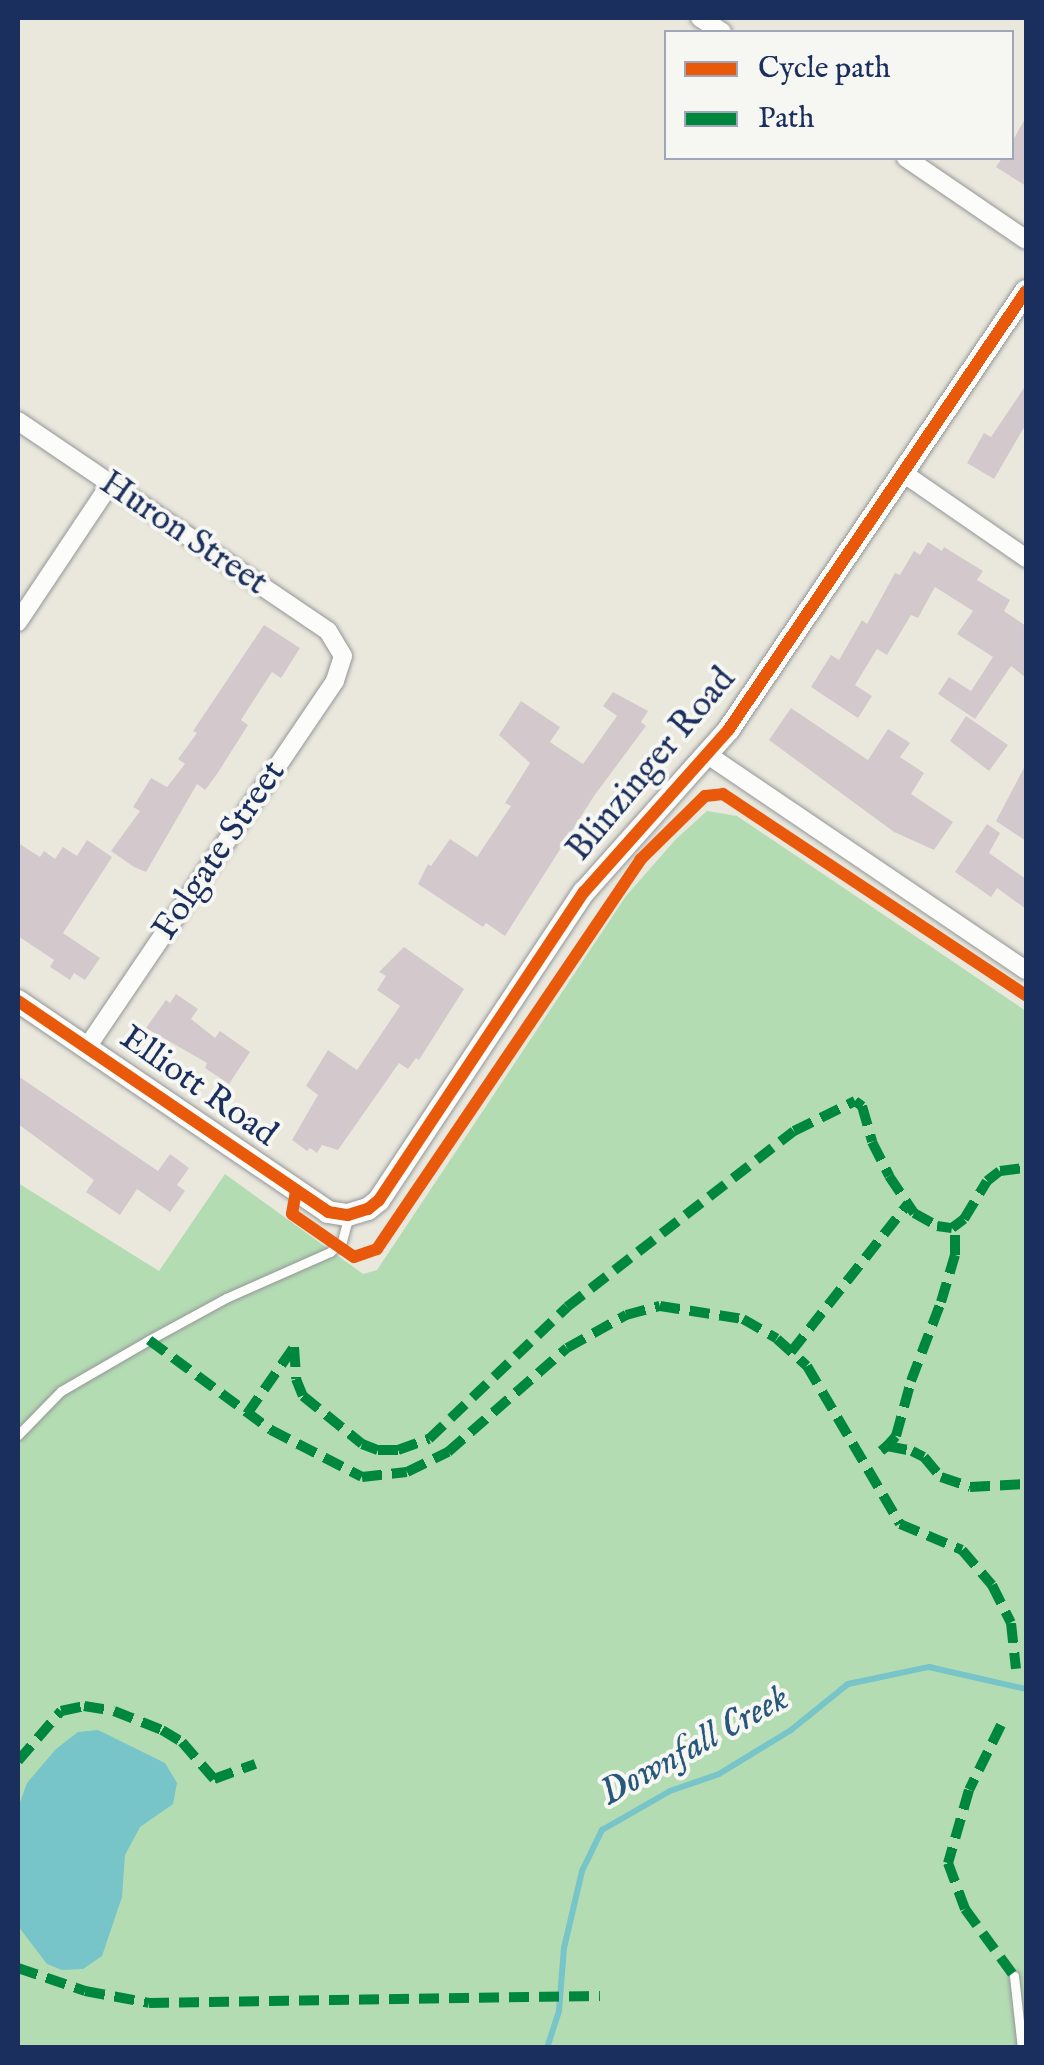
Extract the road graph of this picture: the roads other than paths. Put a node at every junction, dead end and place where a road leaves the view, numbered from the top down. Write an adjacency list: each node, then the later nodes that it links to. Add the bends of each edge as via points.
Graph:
1 (700, 18): 2 (street)
2 (723, 27)
3 (909, 160): 4 (street)
4 (1026, 240)
5 (1026, 291): 7 (street, Blinzinger Road)
6 (18, 421): 8 (street, Huron Street)
7 (903, 472): 9 (street); 12 (street, Blinzinger Road)
8 (110, 484): 10 (street); 11 (street, Huron Street, via 328,632)
9 (1026, 558)
10 (18, 622)
11 (343, 652): 15 (street, Folgate Street, via 335,681)
12 (708, 755): 13 (street); 16 (street, Blinzinger Road, via 584,892 379,1200)
13 (1026, 970)
14 (18, 1001): 15 (street, Elliott Road)
15 (87, 1048): 16 (street, Elliott Road, via 323,1209)
16 (348, 1216): 17 (lane, via 342,1241 330,1252 148,1340 62,1392)
17 (18, 1435)
18 (1014, 1976): 19 (lane)
19 (1022, 2048)

